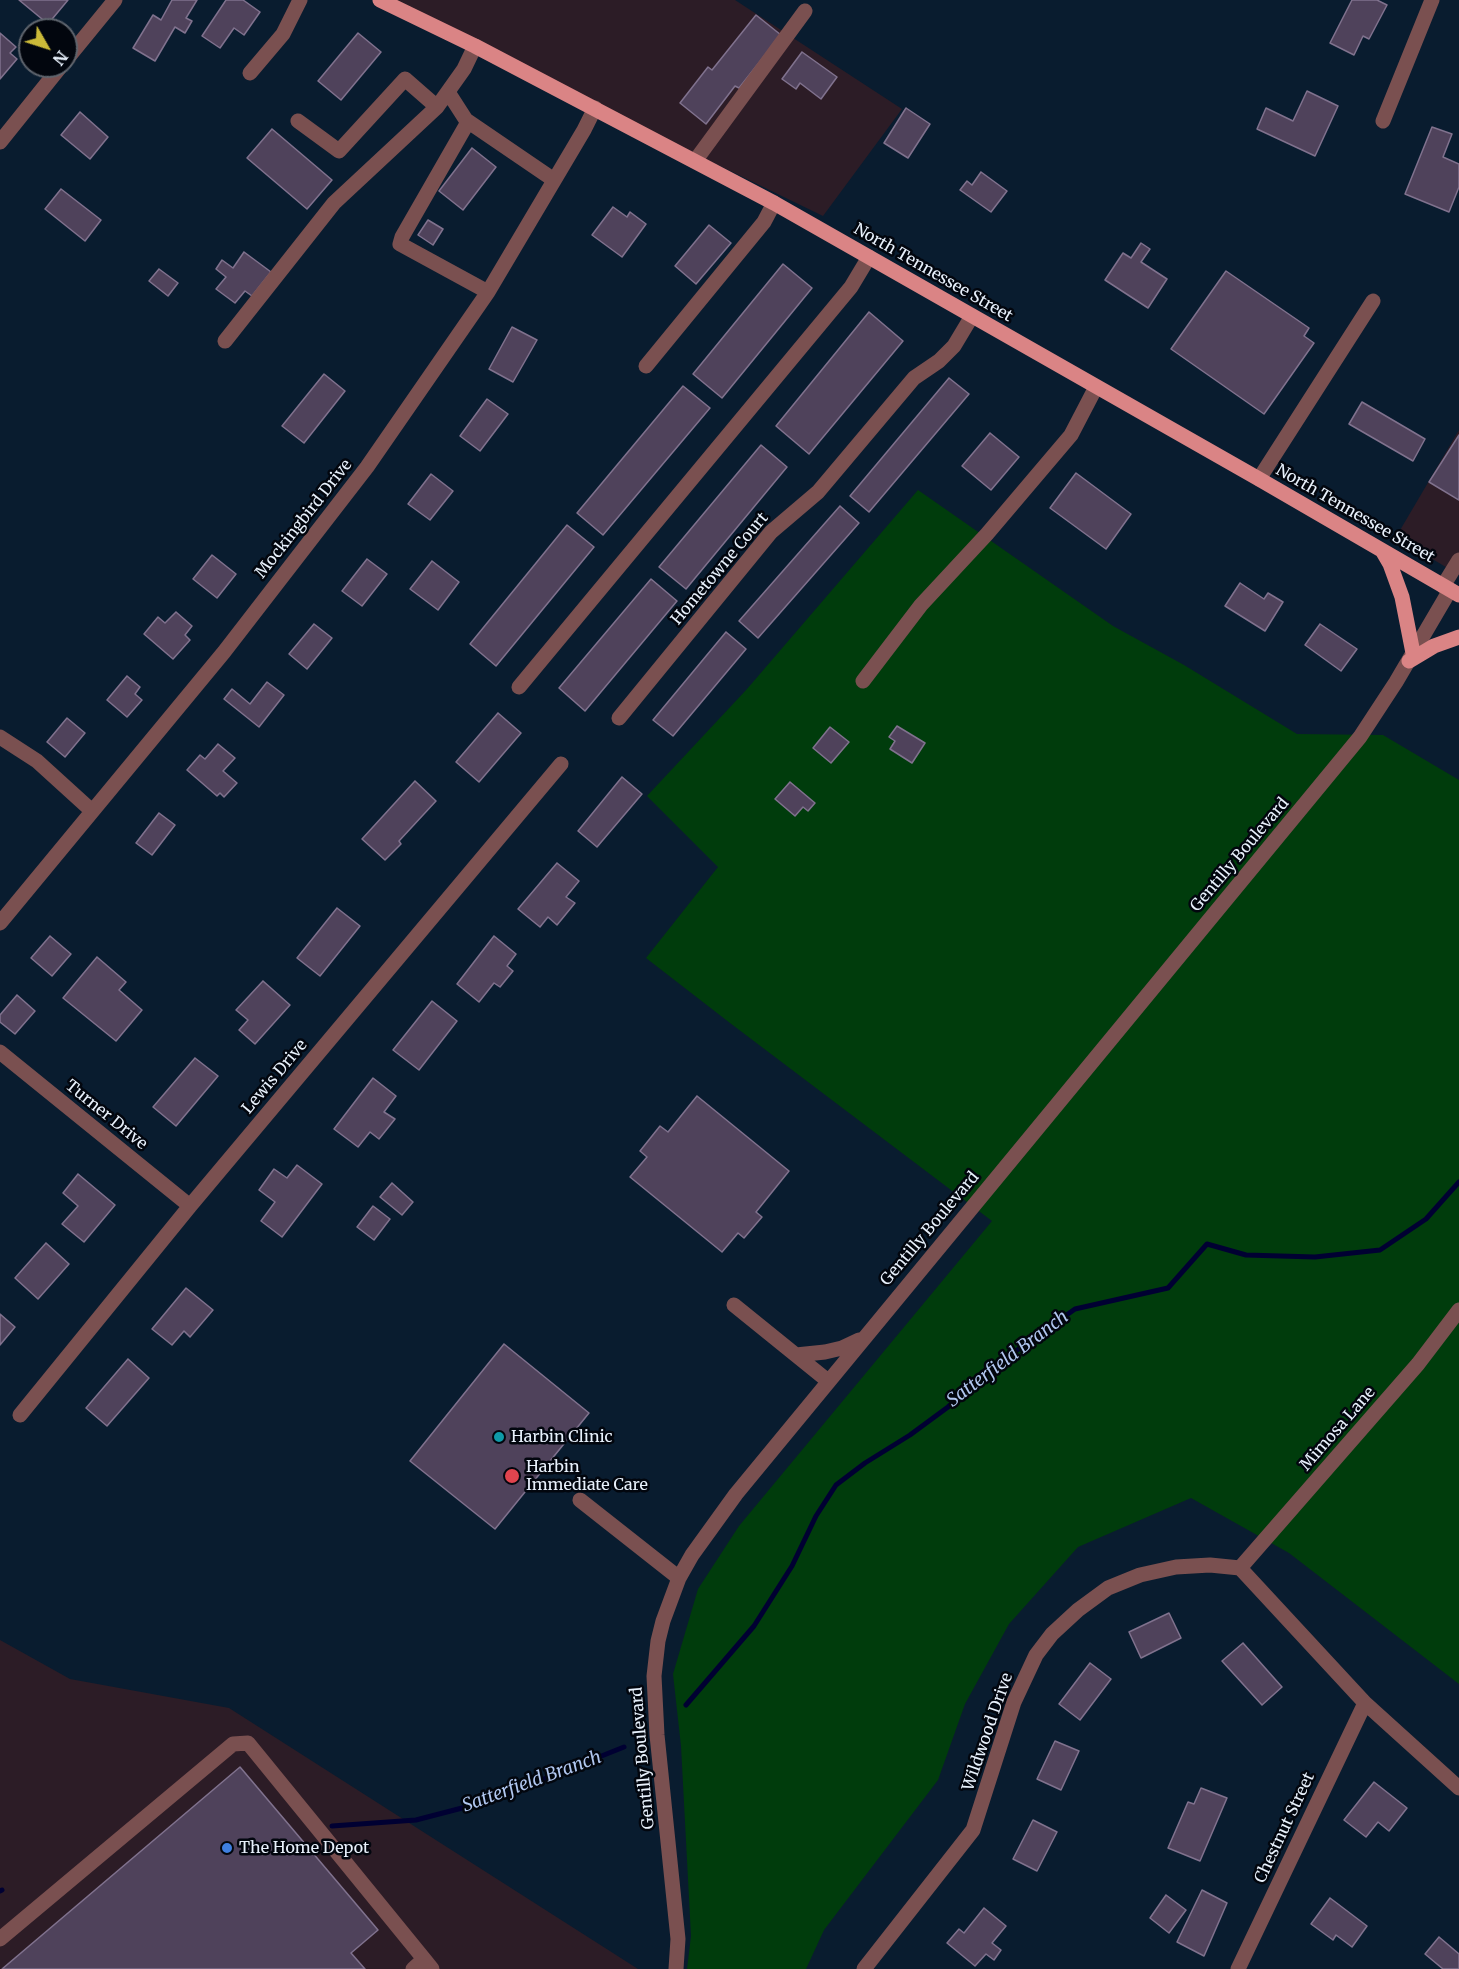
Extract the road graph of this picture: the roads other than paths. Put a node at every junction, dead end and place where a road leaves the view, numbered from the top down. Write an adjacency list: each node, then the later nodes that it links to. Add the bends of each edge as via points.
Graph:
1 (115, 0): 6 (street)
2 (300, 0): 8 (street, via 283,34)
3 (380, 0): 7 (main road, North Tennessee Street)
4 (1432, 0): 14 (street)
5 (805, 11): 17 (street)
6 (78, 45)
7 (475, 46): 10 (street); 12 (main road, North Tennessee Street)
8 (250, 73)
9 (51, 78): 16 (street)
10 (448, 92): 11 (street); 15 (street)
11 (437, 106): 13 (street, via 405,79 339,151); 24 (street, via 334,203)
12 (595, 108): 17 (main road, North Tennessee Street); 18 (street, Mockingbird Drive)
13 (298, 121)
14 (1383, 121)
15 (468, 122): 18 (street); 21 (street, via 400,244)
16 (0, 142)
17 (695, 161): 19 (main road, North Tennessee Street)
18 (554, 180): 21 (street, Mockingbird Drive)
19 (774, 203): 20 (main road, North Tennessee Street); 25 (street, via 764,222)
20 (869, 257): 23 (main road, North Tennessee Street); 34 (street, via 851,287)
21 (488, 292): 38 (street, Mockingbird Drive, via 367,467 224,652)
22 (1373, 301): 27 (street)
23 (972, 316): 26 (main road, North Tennessee Street); 35 (street, Hometowne Court, via 954,346 914,378 818,492 771,532)
24 (225, 341)
25 (646, 366)
26 (1096, 387): 27 (main road, North Tennessee Street); 33 (street, via 1071,435 921,605)
27 (1259, 479): 28 (main road, North Tennessee Street)
28 (1381, 550): 30 (main road, North Tennessee Street); 32 (main road, via 1402,597)
29 (1459, 560): 30 (street, Gentilly Boulevard)
30 (1451, 590): 32 (street, Gentilly Boulevard)
31 (1459, 637): 32 (main road)
32 (1411, 657): 44 (street, Gentilly Boulevard, via 1368,726 1327,779)
33 (863, 681)
34 (519, 687)
35 (619, 718)
36 (0, 737): 38 (street, via 37,760)
37 (561, 764): 41 (street, Lewis Drive)
38 (92, 811): 39 (street, Mockingbird Drive)
39 (0, 922)
40 (0, 1052): 41 (street, Turner Drive)
41 (190, 1206): 47 (street, Lewis Drive)
42 (734, 1305): 45 (street)
43 (1459, 1310): 49 (street, Mimosa Lane, via 1418,1364)
44 (864, 1337): 45 (street, via 834,1350); 46 (street, Gentilly Boulevard)
45 (796, 1355): 46 (street)
46 (828, 1381): 50 (street, Gentilly Boulevard, via 720,1513)
47 (20, 1415)
48 (580, 1500): 50 (street)
49 (1240, 1568): 51 (street); 56 (street, Wildwood Drive, via 1176,1567 1140,1575 1108,1588 1052,1634 1036,1655 1014,1702 974,1830)
50 (680, 1578): 55 (street, Gentilly Boulevard, via 663,1621 654,1676 678,1940)
51 (1365, 1703): 52 (street); 57 (street, Chestnut Street)
52 (1459, 1788)
53 (0, 1939): 54 (street, via 233,1744 248,1743)
54 (423, 1966)
55 (676, 1969)
56 (864, 1969)
57 (1238, 1969)

